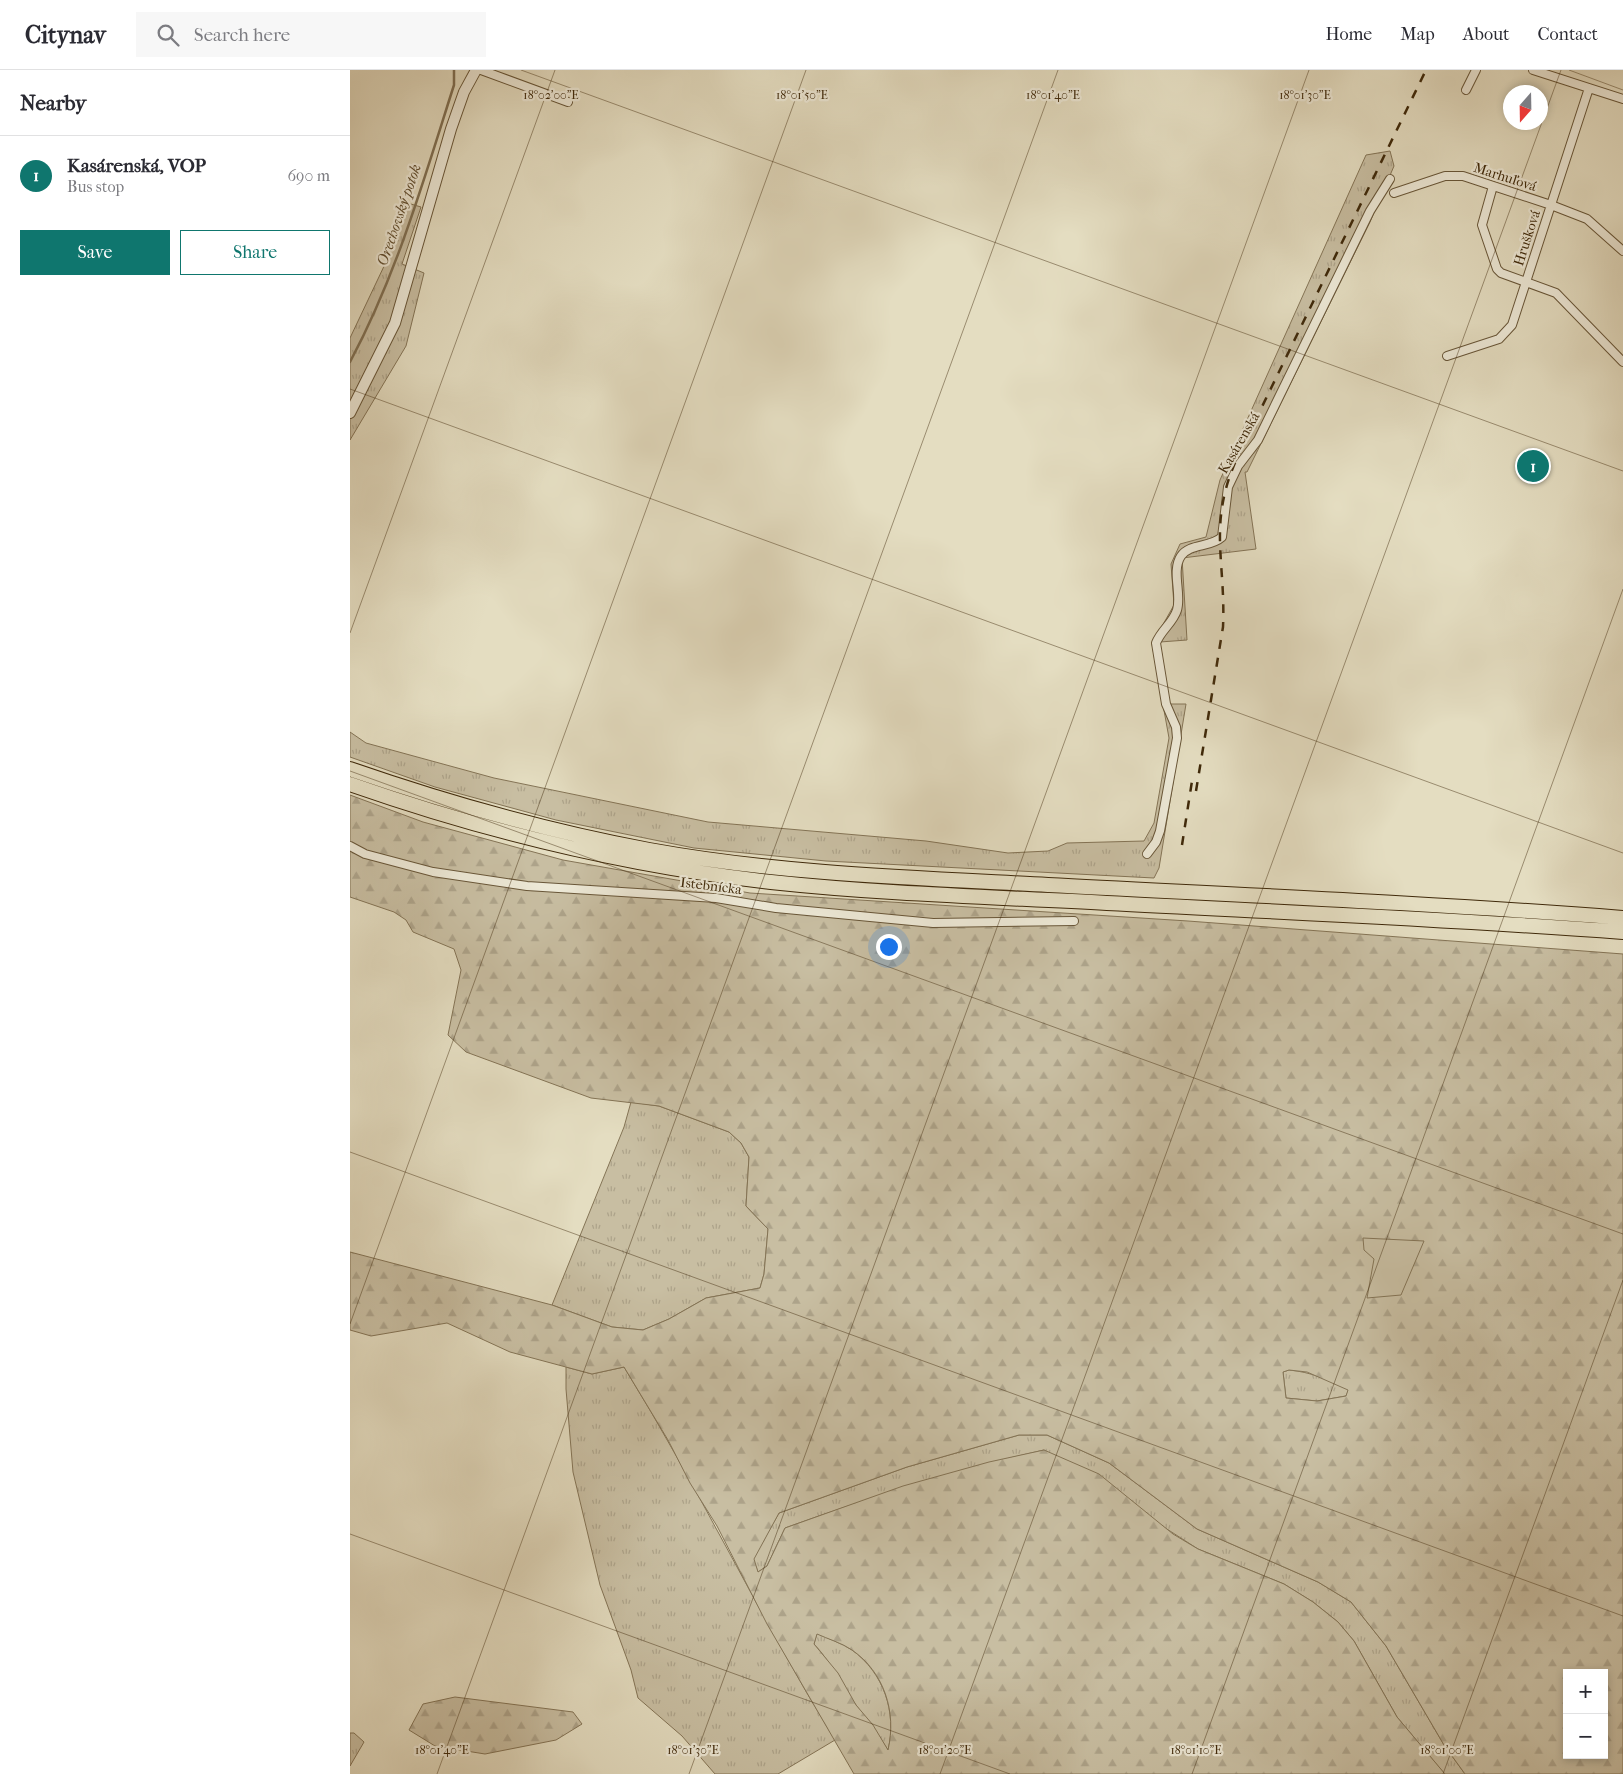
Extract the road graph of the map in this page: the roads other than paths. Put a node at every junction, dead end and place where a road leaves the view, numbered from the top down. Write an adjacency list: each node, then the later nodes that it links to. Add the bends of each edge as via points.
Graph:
1 (476, 70): 17 (street, via 451,129 395,323)
2 (481, 70): 8 (street)
3 (1476, 70): 6 (street)
4 (1533, 70): 5 (street)
5 (1589, 88): 7 (street); 12 (street, Hrušková)
6 (1466, 90)
7 (1623, 99)
8 (568, 102)
9 (1390, 179): 21 (street, Kasárenská, via 1370,211 1258,440 1233,474 1228,487 1222,537 1188,549 1180,557 1177,611 1156,643 1166,704 1177,738 1160,831)
10 (1493, 186): 11 (street, Marhuľová, via 1463,176 1445,176); 12 (street, Marhuľová); 14 (street, via 1482,225 1497,268 1501,273)
11 (1394, 194)
12 (1551, 204): 13 (street, Marhuľová, via 1586,219); 14 (street, Hrušková)
13 (1623, 251)
14 (1527, 281): 15 (street, Hrušková, via 1507,334); 16 (street, via 1556,293)
15 (1448, 356)
16 (1623, 362)
17 (350, 413)
18 (350, 769): 22 (highway, via 464,807 533,825 652,850 773,867 959,881)
19 (350, 784): 24 (highway, via 527,839 649,864 772,882)
20 (350, 846): 23 (street, Istebnícka, via 365,854 433,872 527,886 716,898 751,905 933,923)
21 (1147, 854)
22 (1623, 918)
23 (1074, 921)
24 (1623, 932)

